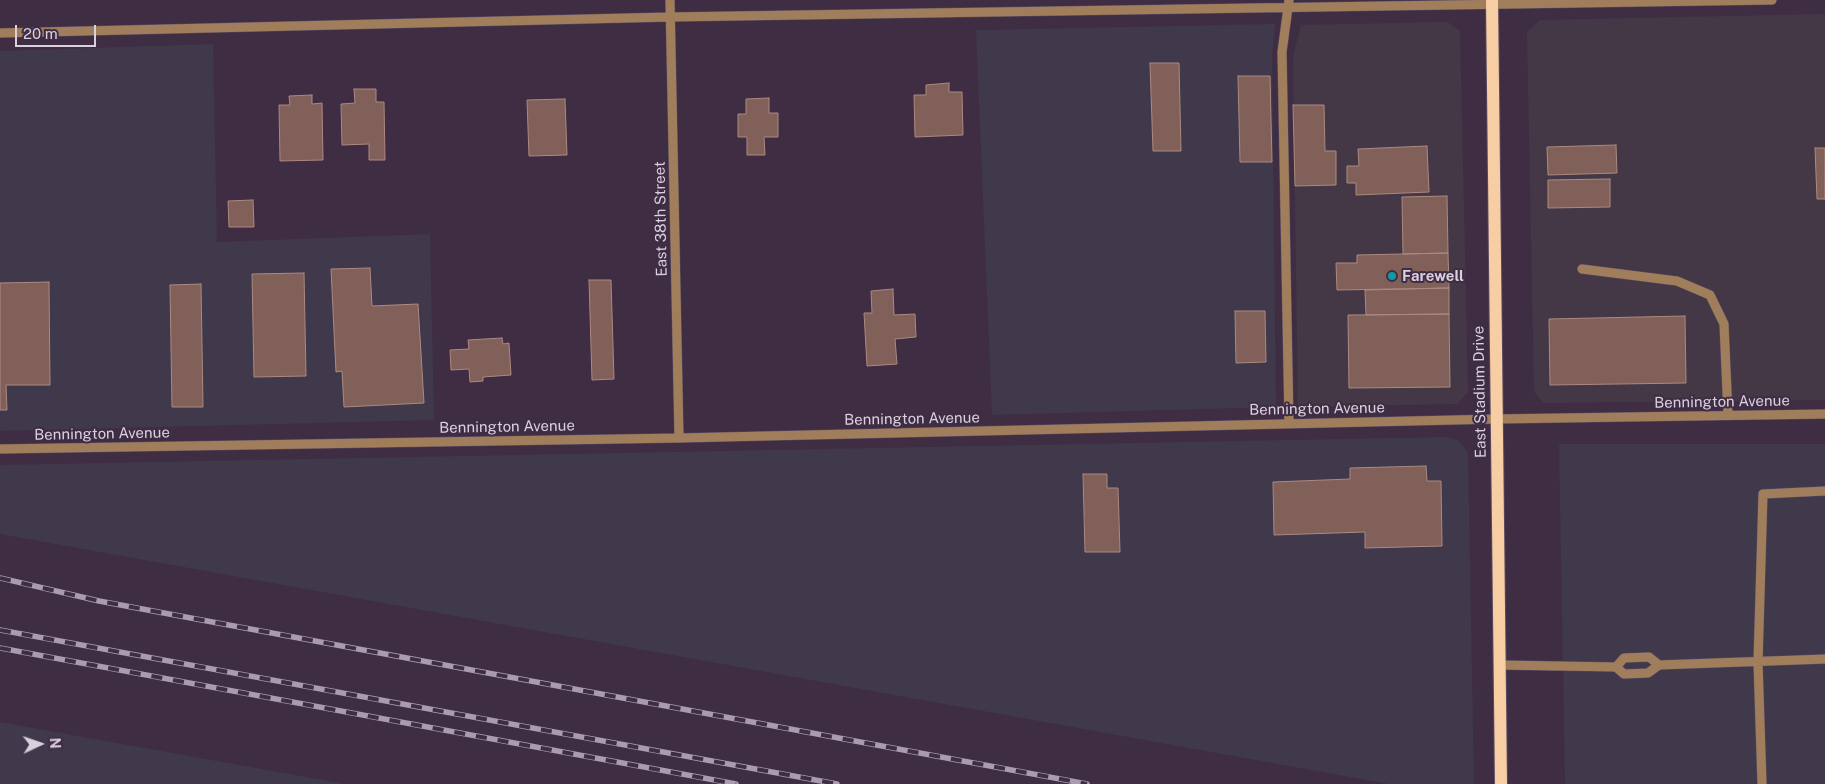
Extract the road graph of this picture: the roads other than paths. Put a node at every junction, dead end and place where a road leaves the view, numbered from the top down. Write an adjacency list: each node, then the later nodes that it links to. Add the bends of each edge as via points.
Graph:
1 (670, 0): 7 (street, East 38th Street)
2 (1696, 0): 3 (street); 5 (street)
3 (1751, 0): 4 (street)
4 (1772, 0)
5 (1492, 2): 6 (street); 12 (main road, East Stadium Drive)
6 (1289, 4): 7 (street); 13 (street, via 1282,52)
7 (670, 17): 8 (street); 14 (street, East 38th Street)
8 (0, 32)
9 (1582, 270): 11 (street, via 1677,281 1710,295 1724,324)
10 (1825, 414): 11 (street, Bennington Avenue)
11 (1728, 415): 12 (street, Bennington Avenue)
12 (1497, 419): 13 (street, Bennington Avenue); 19 (main road, East Stadium Drive)
13 (1289, 424): 14 (street, Bennington Avenue)
14 (679, 438): 15 (street, Bennington Avenue)
15 (0, 449)
16 (1825, 491): 18 (street, via 1763,494)
17 (1825, 659): 18 (street)
18 (1758, 662): 20 (street); 23 (street)
19 (1500, 665): 21 (street); 22 (main road, East Stadium Drive)
20 (1659, 665): 21 (street, via 1648,673 1640,674 1624,674); 21 (street, via 1649,657 1624,658)
21 (1616, 666)
22 (1501, 784)
23 (1762, 784)

